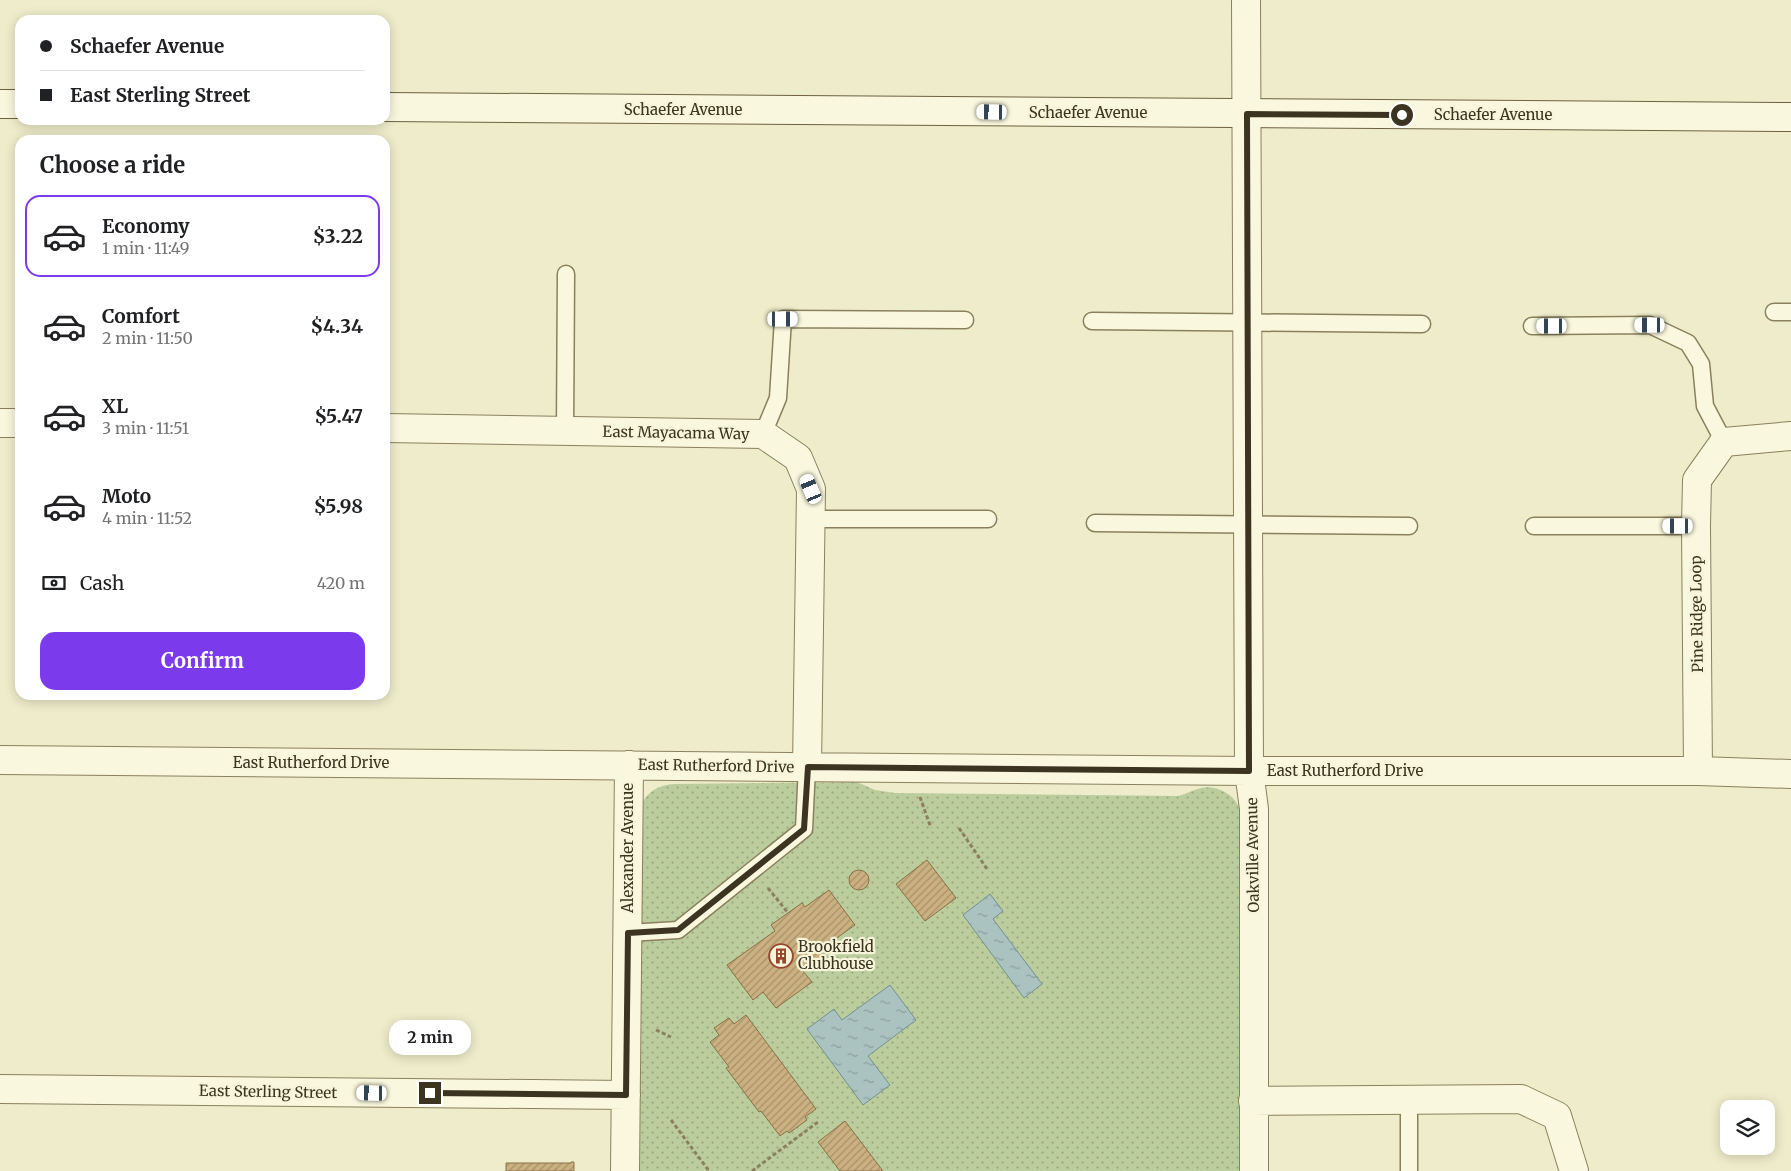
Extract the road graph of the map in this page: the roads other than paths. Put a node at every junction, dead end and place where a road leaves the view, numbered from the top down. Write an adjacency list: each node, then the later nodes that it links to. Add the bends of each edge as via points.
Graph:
1 (1246, 0): 5 (street, Oakville Avenue)
2 (0, 104): 3 (street)
3 (15, 104)
4 (390, 107): 5 (street, Schaefer Avenue)
5 (1247, 114): 6 (street, Schaefer Avenue); 12 (street, Oakville Avenue)
6 (1791, 117)
7 (566, 274): 18 (lane)
8 (1774, 312): 9 (lane)
9 (1791, 312)
10 (965, 320): 19 (lane, via 783,319 778,398)
11 (1092, 321): 12 (lane)
12 (1248, 322): 13 (lane); 25 (street, Oakville Avenue)
13 (1422, 324)
14 (1532, 326): 21 (lane, via 1650,325 1688,343 1701,364 1705,406)
15 (0, 423): 16 (street)
16 (15, 423)
17 (390, 428): 18 (street, East Mayacama Way)
18 (565, 431): 19 (street, East Mayacama Way)
19 (763, 434): 22 (street, East Mayacama Way, via 798,458 811,489)
20 (1791, 436): 21 (street)
21 (1724, 442): 28 (street, Pine Ridge Loop, via 1697,480)
22 (810, 519): 23 (lane); 31 (street, East Mayacama Way)
23 (988, 519)
24 (1095, 522): 25 (lane)
25 (1249, 524): 26 (lane); 32 (street, Oakville Avenue)
26 (1409, 526)
27 (1534, 526): 28 (lane)
28 (1696, 526): 33 (street, Pine Ridge Loop)
29 (0, 760): 30 (street, East Rutherford Drive)
30 (629, 765): 31 (street, East Rutherford Drive); 35 (street, Alexander Avenue)
31 (808, 767): 32 (street, East Rutherford Drive); 35 (lane, via 804,829 678,930)
32 (1249, 771): 33 (street, East Rutherford Drive); 38 (street, Oakville Avenue, via 1254,809)
33 (1698, 771): 34 (street, East Rutherford Drive)
34 (1791, 774)
35 (628, 933): 37 (street, Alexander Avenue)
36 (0, 1089): 37 (street, East Sterling Street)
37 (626, 1095): 40 (street, Alexander Avenue)
38 (1253, 1101): 39 (street); 41 (street, Oakville Avenue)
39 (1409, 1101): 42 (lane); 43 (street, via 1521,1099 1557,1116)
40 (625, 1171)
41 (1254, 1171)
42 (1409, 1171)
43 (1574, 1171)

